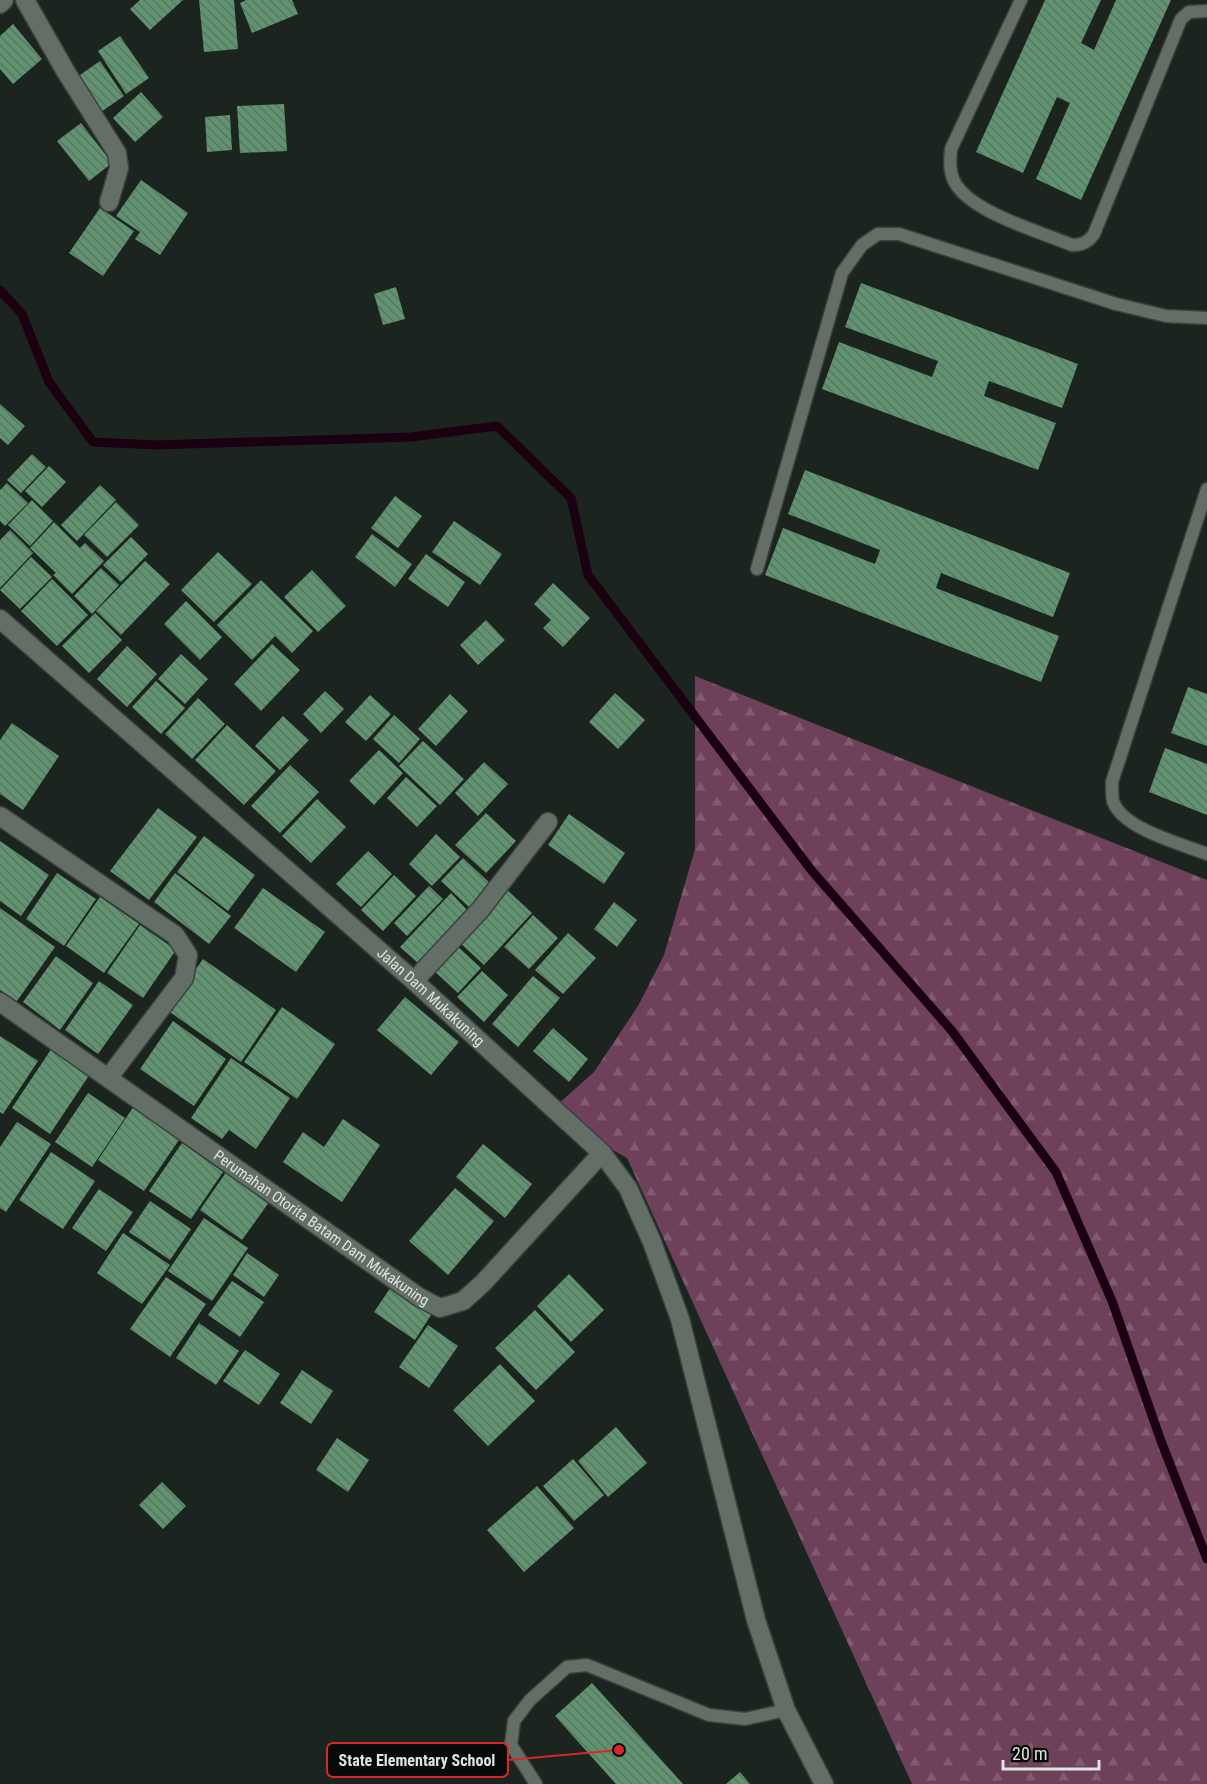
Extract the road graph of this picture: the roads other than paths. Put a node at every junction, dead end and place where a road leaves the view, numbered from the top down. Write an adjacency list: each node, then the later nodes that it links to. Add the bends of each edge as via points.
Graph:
1 (4, 0): 4 (street)
2 (25, 0): 6 (street, via 117,153 119,168)
3 (1021, 0): 5 (lane, via 951,149 950,169 956,184 972,202 1072,245 1088,242 1094,234 1181,19 1189,12)
4 (0, 4)
5 (1207, 11)
6 (109, 202)
7 (1207, 318): 9 (lane, via 1166,316 1116,304 899,234 878,234 862,245 842,273)
8 (1207, 489): 13 (lane, via 1112,782 1113,802 1122,816 1137,827)
9 (757, 569)
10 (0, 619): 14 (street, Jalan Dam Mukakuning)
11 (0, 816): 16 (street, via 175,935 188,955 184,978)
12 (548, 822): 14 (street, via 481,909)
13 (1207, 854)
14 (414, 981): 17 (street, Jalan Dam Mukakuning)
15 (0, 1002): 16 (street, Perumahan Otorita Batam Dam Mukakuning)
16 (109, 1077): 17 (street, Perumahan Otorita Batam Dam Mukakuning, via 419,1297 441,1308 463,1302 483,1283)
17 (602, 1154): 18 (street, Jalan Dam Mukakuning, via 628,1188 680,1319 756,1620)
18 (786, 1710): 19 (lane, via 745,1719 709,1715 587,1665 567,1667 530,1700 514,1721 511,1745); 20 (street, Jalan Dam Mukakuning)
19 (536, 1784)
20 (824, 1784)

